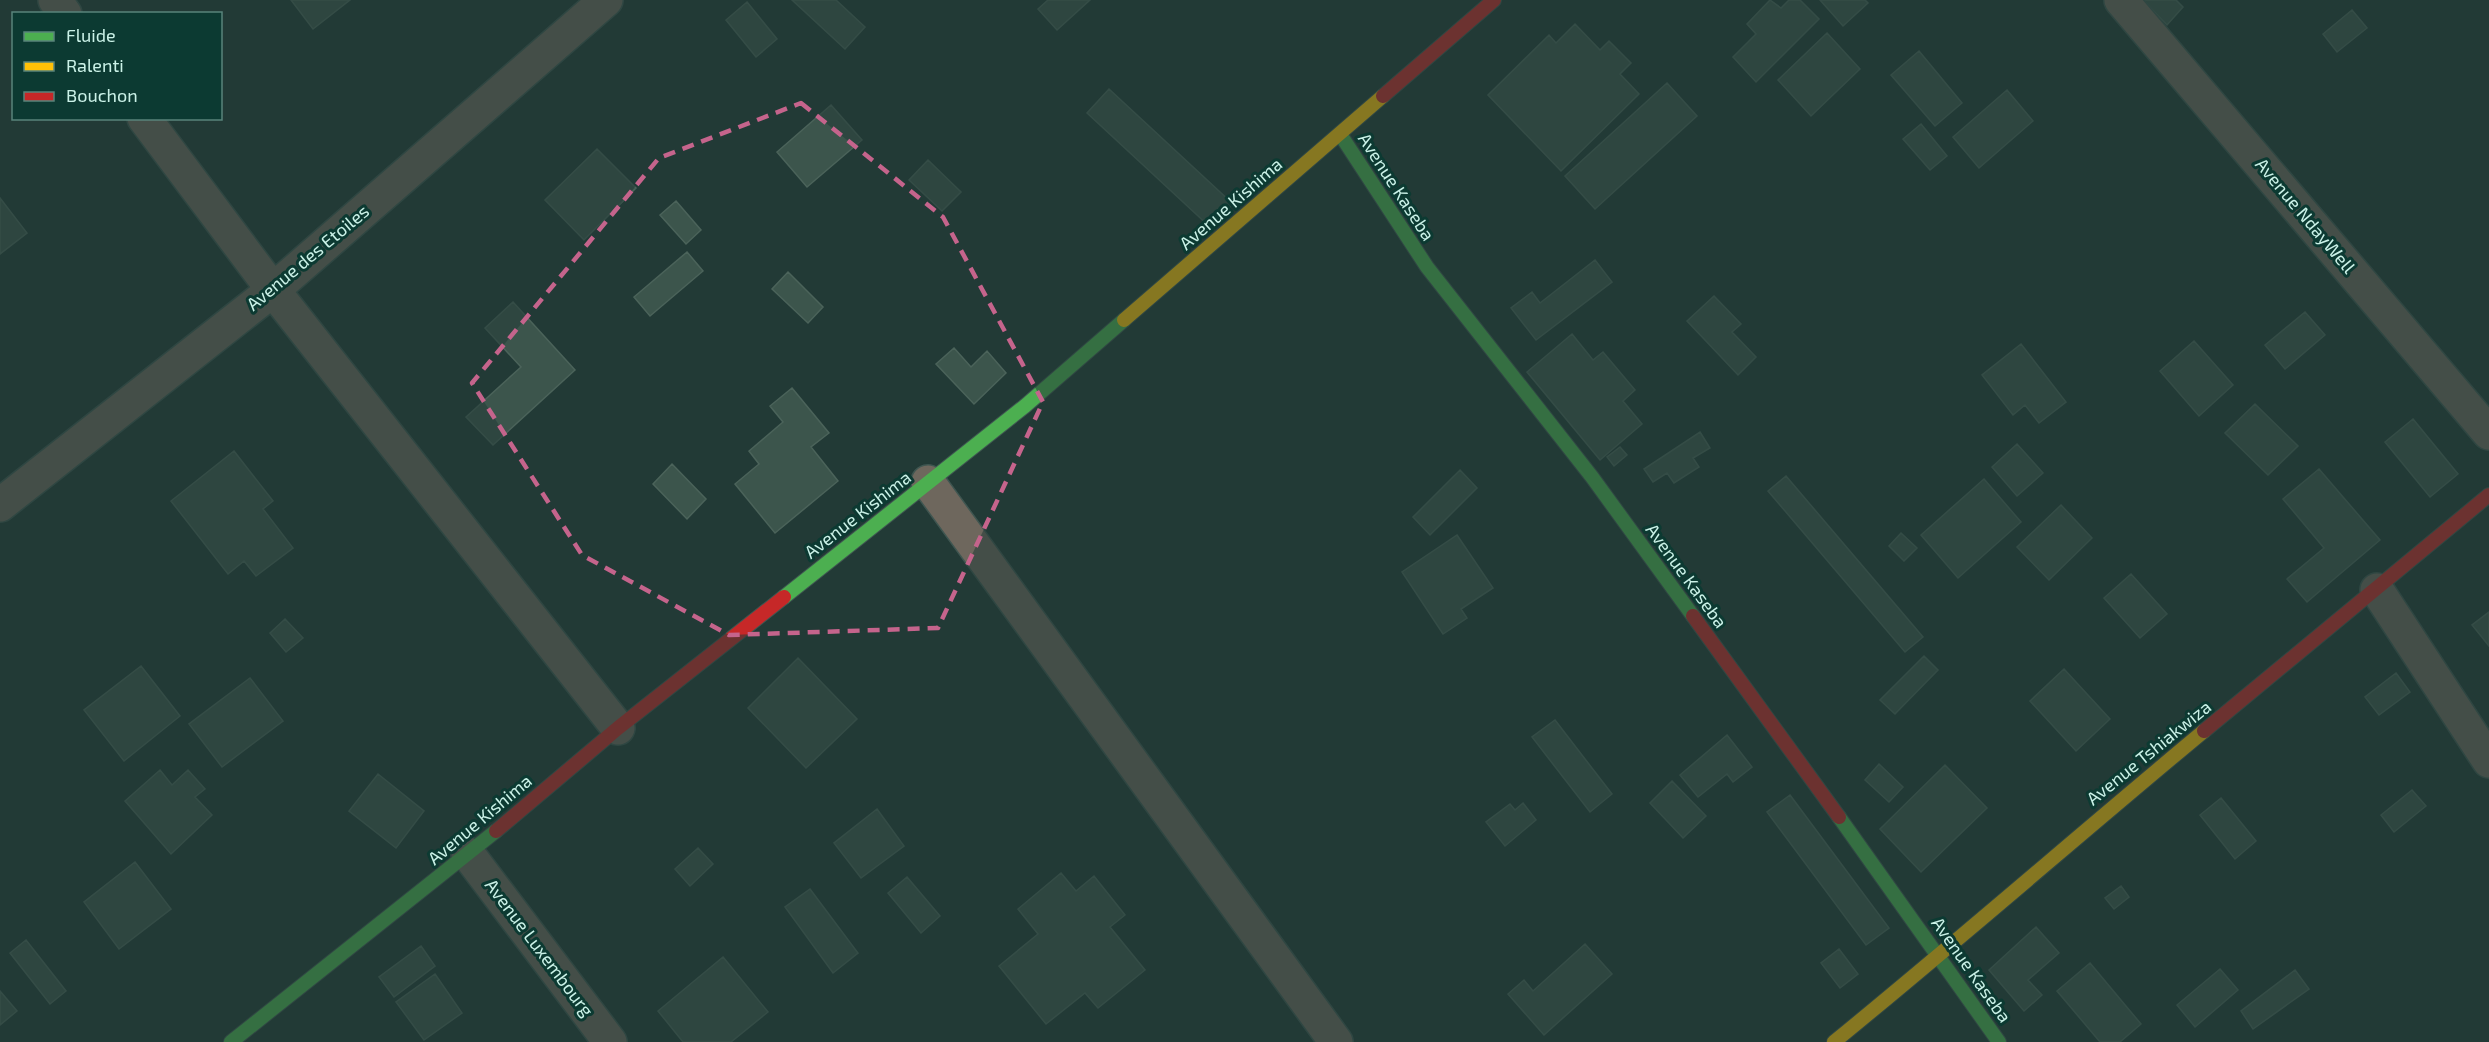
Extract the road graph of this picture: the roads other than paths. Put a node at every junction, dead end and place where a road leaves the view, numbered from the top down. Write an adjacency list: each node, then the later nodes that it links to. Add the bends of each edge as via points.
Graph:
1 (606, 0): 6 (street, Avenue des Etoiles)
2 (1494, 0): 5 (street, Avenue Kishima)
3 (2121, 0): 7 (street, Avenue NdayWell)
4 (146, 120): 6 (street)
5 (1340, 134): 8 (street, Avenue Kishima, via 1025,406); 15 (street, Avenue Kaseba, via 1427,267 1592,477)
6 (273, 290): 10 (street, Avenue des Etoiles); 12 (street)
7 (2489, 433)
8 (927, 482): 12 (street, Avenue Kishima); 18 (street)
9 (2489, 495): 11 (street, Avenue Tshiakwiza)
10 (0, 506)
11 (2377, 590): 13 (street); 15 (street, Avenue Tshiakwiza, via 2074,838)
12 (618, 728): 14 (street, Avenue Kishima)
13 (2489, 761)
14 (468, 854): 16 (street, Avenue Kishima); 17 (street, Avenue Luxembourg)
15 (1940, 956): 19 (street, Avenue Tshiakwiza); 20 (street, Avenue Kaseba)
16 (231, 1042)
17 (610, 1042)
18 (1336, 1042)
19 (1834, 1042)
20 (1999, 1042)

